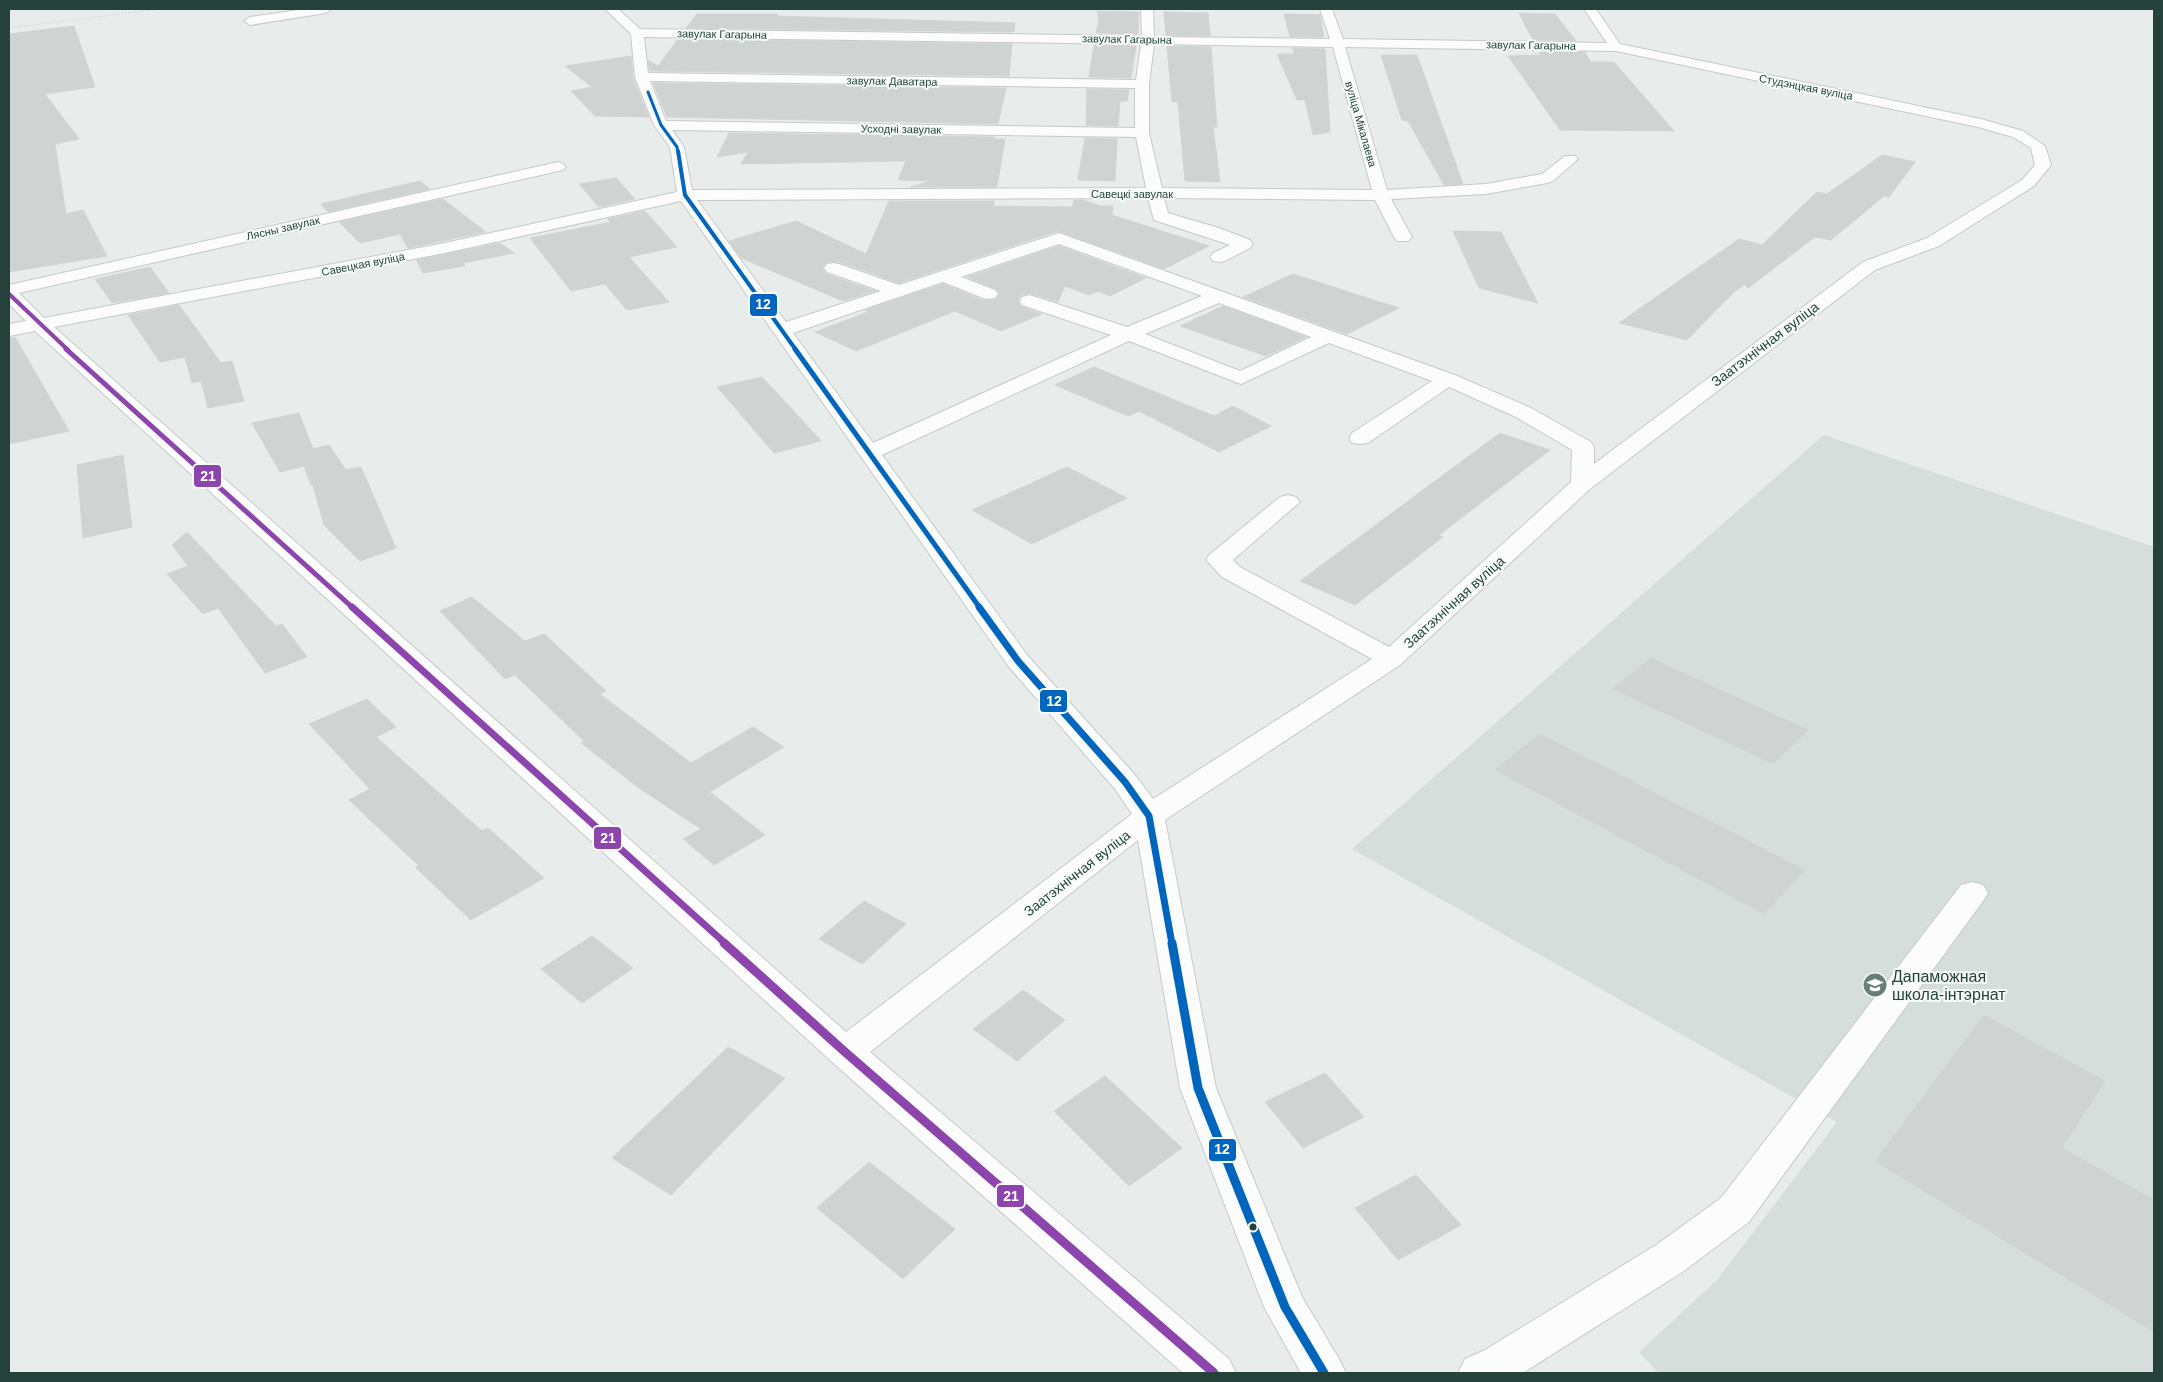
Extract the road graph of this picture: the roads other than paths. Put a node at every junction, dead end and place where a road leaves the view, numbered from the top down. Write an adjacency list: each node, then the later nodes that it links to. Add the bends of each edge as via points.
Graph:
1 (326, 9): 6 (street)
2 (611, 9): 7 (street)
3 (1147, 9): 8 (street)
4 (1326, 9): 9 (street, вуліца Мікалаева)
5 (1590, 9): 10 (street)
6 (250, 21)
7 (638, 33): 8 (street, завулак Гагарына); 11 (street)
8 (1148, 40): 9 (street, завулак Гагарына); 12 (street)
9 (1338, 43): 10 (street, завулак Гагарына); 20 (street, вуліца Мікалаева)
10 (1616, 47): 15 (street, Студэнцкая вуліца, via 1981,123 2018,134)
11 (642, 77): 12 (street, завулак Даватара); 13 (street)
12 (1142, 84): 14 (street)
13 (661, 125): 14 (street, Усходні завулак); 19 (street, via 677,147)
14 (1142, 133): 18 (street)
15 (2038, 146): 38 (street, Заатэхнічная вуліца, via 2043,165 2028,183 1933,242 1869,266)
16 (1570, 158): 20 (street, Савецкі завулак, via 1547,178 1486,189)
17 (558, 167): 26 (street, Лясны завулак)
18 (1155, 193): 19 (street, Савецкі завулак); 20 (street, Савецкі завулак); 22 (street, via 1160,216 1244,244)
19 (685, 195): 30 (street, Савецкая вуліца, via 445,248); 32 (street)
20 (1381, 195): 21 (street, вуліца Мікалаева)
21 (1403, 237)
22 (1219, 257)
23 (833, 268): 25 (street)
24 (946, 277): 25 (street); 27 (street); 28 (street, via 1059,238)
25 (898, 291): 32 (street)
26 (9, 292): 30 (street)
27 (989, 294)
28 (1218, 296): 33 (street); 34 (street)
29 (1029, 301): 33 (street)
30 (40, 325): 31 (street, Савецкая вуліца); 43 (street)
31 (9, 330)
32 (782, 330): 37 (street)
33 (1128, 334): 34 (street, via 1241,378); 37 (street)
34 (1328, 336): 35 (street)
35 (1448, 379): 36 (street); 38 (street, via 1554,427 1583,446)
36 (1360, 438)
37 (868, 453): 41 (street, via 1018,661 1125,782)
38 (1582, 484): 40 (street, Заатэхнічная вуліца)
39 (1288, 502): 40 (street, via 1218,560 1231,572)
40 (1391, 659): 41 (street, Заатэхнічная вуліца)
41 (1149, 816): 43 (street, Заатэхнічная вуліца); 45 (street, via 1198,1088 1285,1307)
42 (1972, 893): 46 (street, via 1735,1210 1662,1263 1500,1364)
43 (845, 1052): 44 (street)
44 (1214, 1373)
45 (1324, 1373)
46 (1480, 1373)

